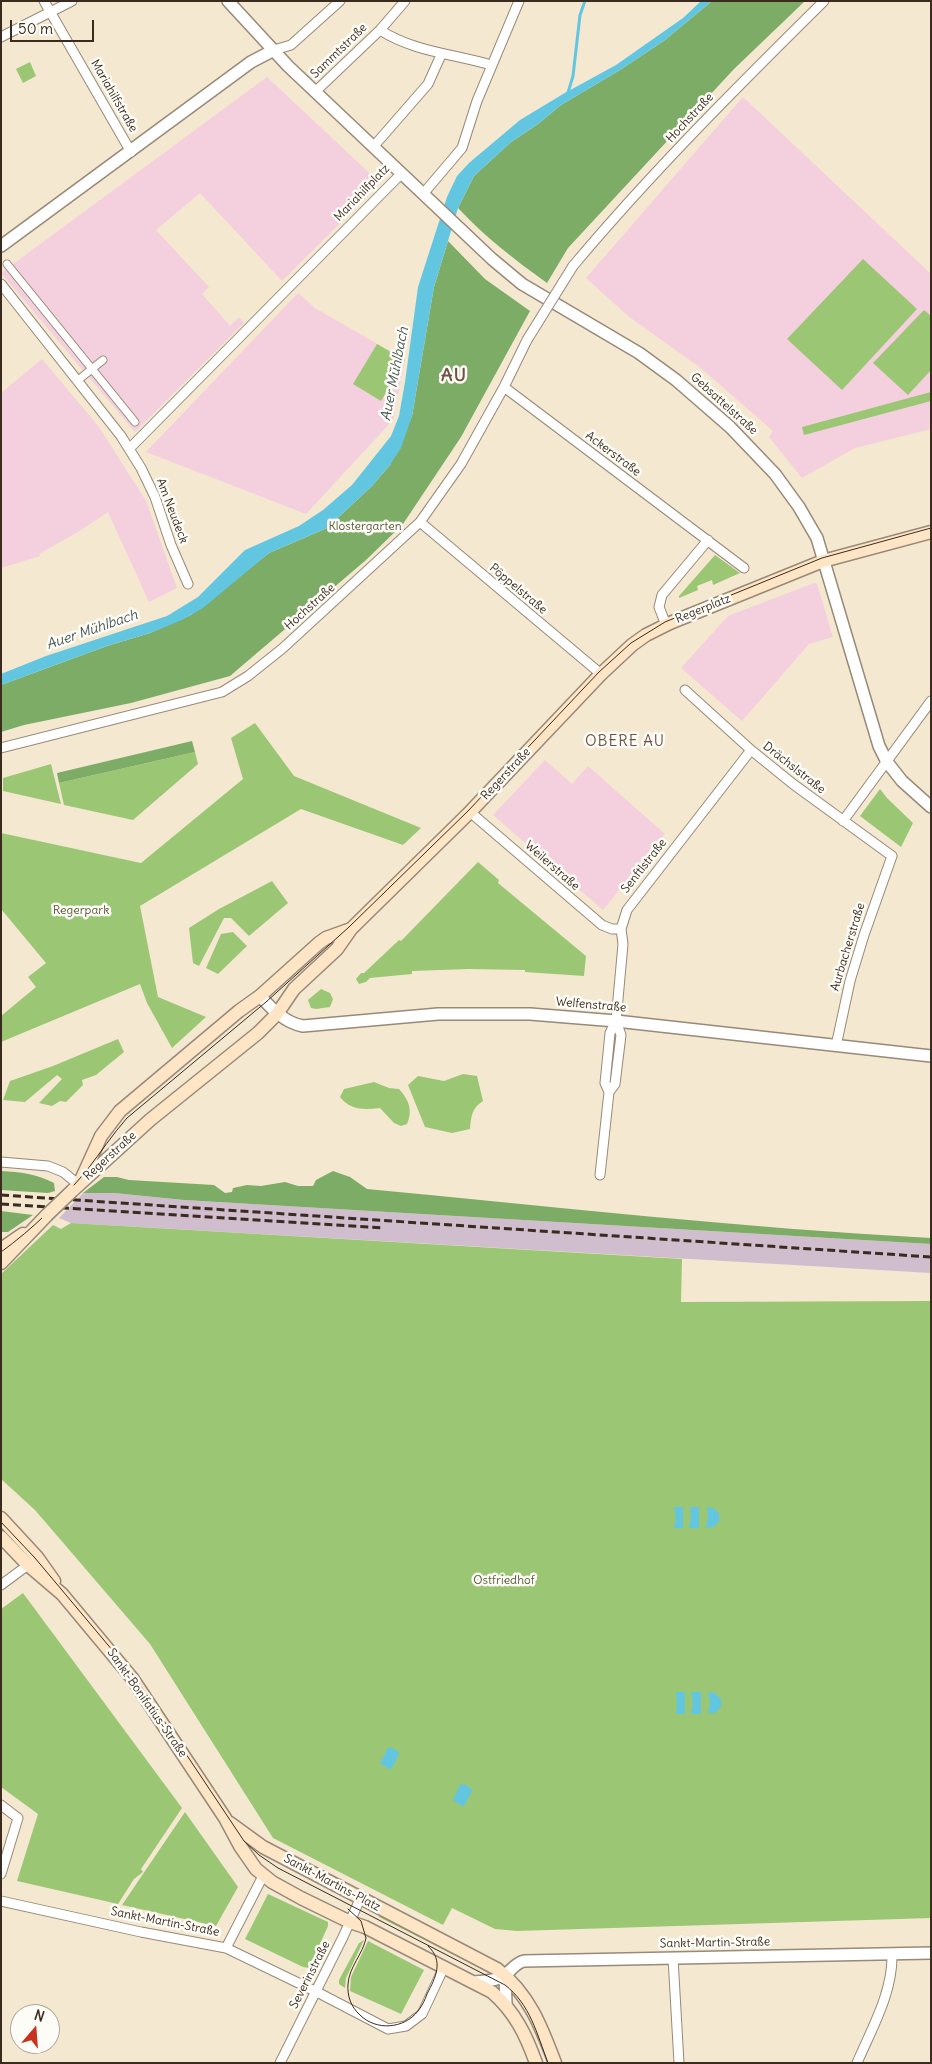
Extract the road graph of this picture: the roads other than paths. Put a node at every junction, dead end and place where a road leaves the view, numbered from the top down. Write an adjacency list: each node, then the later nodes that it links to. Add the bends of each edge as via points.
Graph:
1 (44, 1): 8 (street, Mariahilfstraße)
2 (72, 1): 8 (street)
3 (228, 1): 11 (street, Mariahilfplatz)
4 (340, 1): 11 (street, via 291,45)
5 (405, 1): 9 (street, Sammtstraße)
6 (519, 1): 13 (street)
7 (824, 1): 25 (street, Hochstraße, bridge, via 732,92 573,266 527,340)
8 (52, 13): 10 (street); 16 (street, Mariahilfstraße)
9 (380, 30): 12 (street, Sammtstraße); 14 (street, Sammtstraße)
10 (1, 37)
11 (274, 50): 14 (street, Mariahilfplatz); 16 (street, via 251,62)
12 (441, 55): 13 (street, Sammtstraße); 15 (street, via 428,84)
13 (491, 65): 18 (street, via 462,148)
14 (316, 91): 15 (street, Mariahilfplatz)
15 (374, 146): 17 (street, Mariahilfplatz)
16 (131, 152): 19 (street)
17 (402, 173): 18 (street, Gebsattelstraße); 27 (street, Mariahilfplatz)
18 (427, 197): 31 (street, Gebsattelstraße, via 522,284 639,354 718,415 757,453 800,507 817,538)
19 (1, 246)
20 (7, 264): 23 (street)
21 (1, 284): 24 (street)
22 (103, 360): 23 (street)
23 (92, 369): 24 (street); 26 (street)
24 (77, 381): 27 (street)
25 (504, 386): 28 (street, Hochstraße, via 460,464); 30 (street, Ackerstraße)
26 (135, 422)
27 (129, 449): 33 (street, Am Neudeck, via 155,497)
28 (420, 522): 35 (street, Pöppelstraße); 38 (street, Hochstraße, via 283,648 227,690)
29 (931, 532): 31 (main road, Regerplatz)
30 (708, 540): 32 (street); 34 (street, Regerplatz, via 662,596 659,607)
31 (823, 562): 34 (main road, Regerplatz); 40 (street, Gebsattelstraße, via 877,739)
32 (744, 568)
33 (188, 584)
34 (666, 624): 35 (main road, Regerstraße, via 632,645)
35 (601, 674): 42 (main road, Regerstraße)
36 (685, 690): 39 (street, Drächslstraße)
37 (931, 701): 40 (street)
38 (1, 748)
39 (751, 750): 43 (street, Drächslstraße); 46 (street, Senftlstraße, via 634,900)
40 (887, 762): 41 (street, Gebsattelstraße, via 910,790); 43 (street)
41 (931, 807)
42 (470, 812): 45 (main road, Regerstraße); 46 (street, Weilerstraße, via 602,926)
43 (842, 821): 44 (street, Drächslstraße)
44 (891, 856): 50 (street, Aurbacherstraße, via 850,981)
45 (351, 929): 47 (main road, Regerstraße, via 319,943); 48 (main road, Regerstraße, via 337,949 294,989)
46 (621, 930): 49 (street, Senftlstraße, via 623,944)
47 (260, 996): 48 (street, Welfenstraße); 54 (main road, Regerstraße, via 120,1111 101,1136)
48 (277, 1014): 49 (street, Welfenstraße, via 303,1026 468,1013); 54 (main road, Regerstraße, via 164,1108)
49 (616, 1021): 50 (street, Welfenstraße); 53 (street, Senftlstraße, via 621,1035 614,1084 609,1092)
50 (836, 1046): 51 (street, Welfenstraße)
51 (931, 1056)
52 (1, 1162): 54 (street, via 48,1166 63,1172)
53 (600, 1175)
54 (75, 1188): 55 (main road, bridge)
55 (44, 1218): 56 (main road); 57 (main road)
56 (1, 1248)
57 (1, 1263)
58 (1, 1518): 62 (main road, Sankt-Bonifatius-Straße, via 37,1557)
59 (1, 1536): 60 (main road, Sankt-Bonifatius-Straße)
60 (28, 1565): 61 (street); 62 (main road, Sankt-Bonifatius-Straße)
61 (1, 1585)
62 (62, 1594): 64 (main road, Sankt-Bonifatius-Straße, via 132,1678)
63 (1, 1805): 65 (street, via 18,1818)
64 (225, 1818): 66 (main road, Sankt-Martins-Platz, via 240,1846); 67 (main road, Sankt-Martins-Platz, via 263,1847)
65 (1, 1874)
66 (263, 1876): 69 (main road, Sankt-Martins-Platz); 70 (street)
67 (361, 1897): 69 (street, Severinstraße); 75 (main road, Sankt-Martins-Platz, via 487,1963)
68 (1, 1901): 70 (street, Sankt-Martin-Straße)
69 (350, 1922): 74 (main road, Sankt-Martins-Platz); 77 (street, Severinstraße)
70 (226, 1948): 77 (street, Sankt-Martin-Straße)
71 (931, 1953): 72 (street, Sankt-Martin-Straße)
72 (892, 1954): 73 (street, Sankt-Martin-Straße); 83 (street, via 889,1987)
73 (673, 1958): 75 (street, Sankt-Martin-Straße, via 524,1961); 82 (street)
74 (444, 1966): 76 (main road, Sankt-Martins-Platz); 77 (street, via 422,2014 411,2024 396,2029 388,2029)
75 (505, 1976): 76 (street); 78 (street); 81 (main road, Sankt-Martins-Platz, via 534,2012)
76 (476, 1982): 78 (main road, Sankt-Martins-Platz)
77 (316, 1991): 79 (street, Severinstraße)
78 (506, 2004): 80 (main road, Sankt-Martins-Platz, via 522,2028)
79 (280, 2063)
80 (536, 2063)
81 (555, 2063)
82 (679, 2063)
83 (858, 2063)

